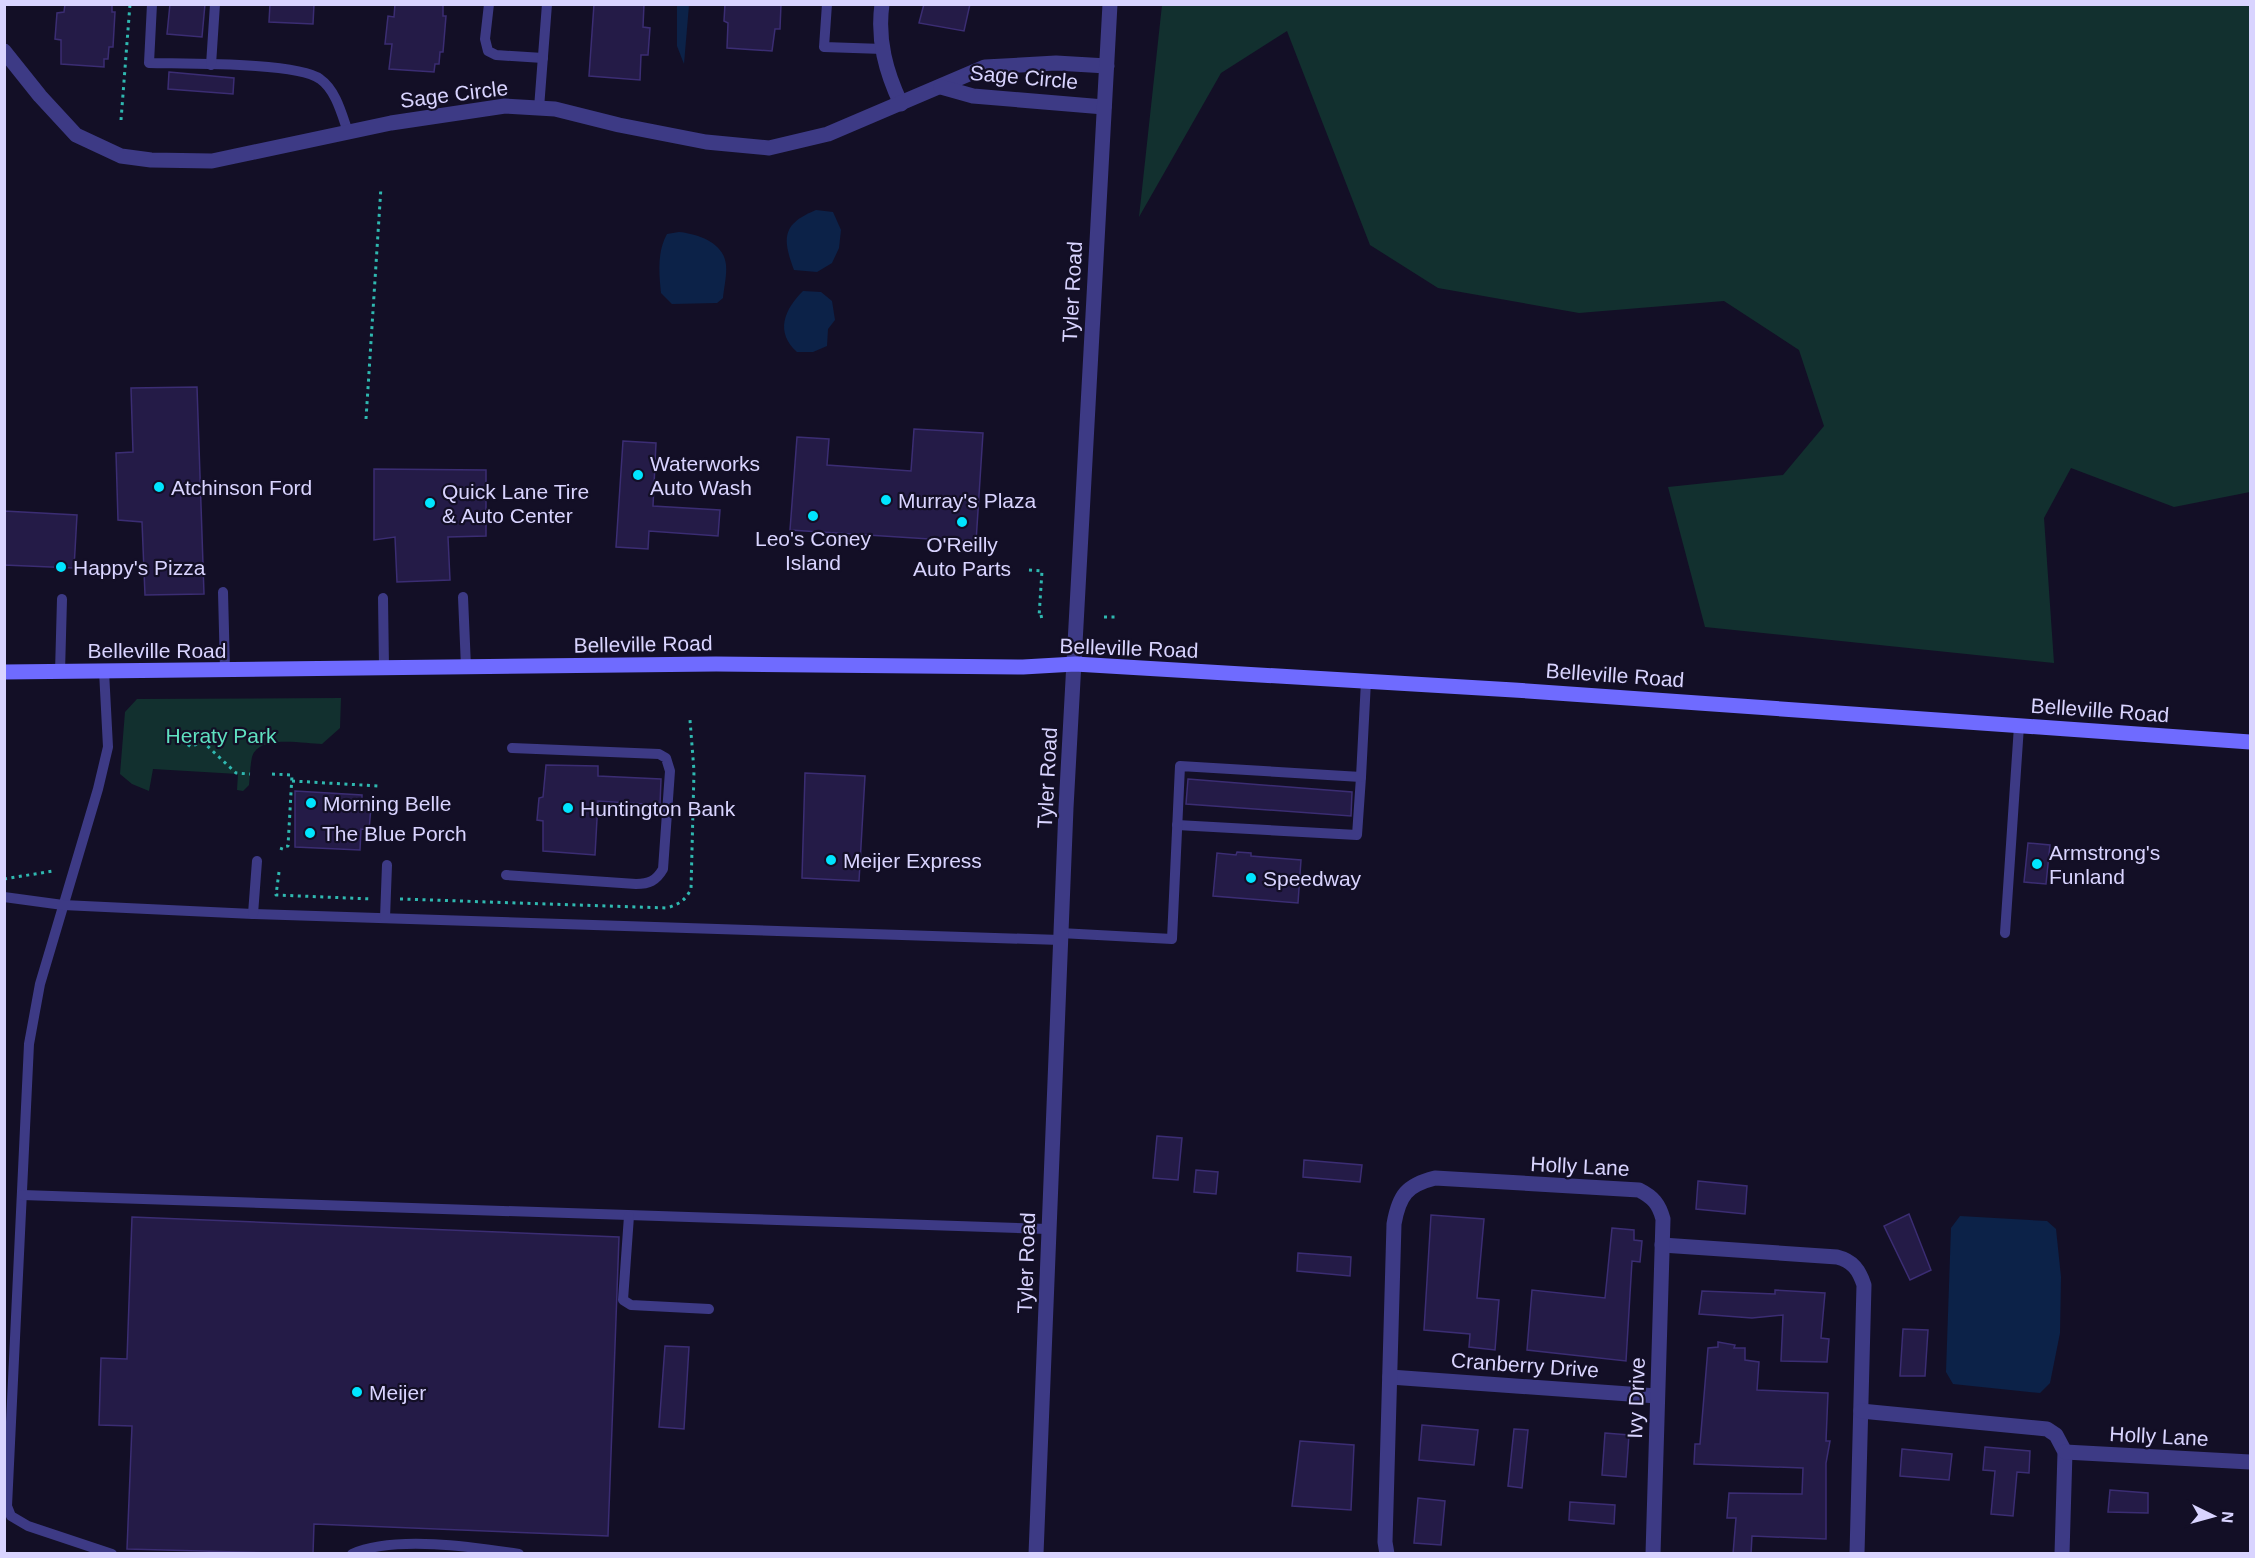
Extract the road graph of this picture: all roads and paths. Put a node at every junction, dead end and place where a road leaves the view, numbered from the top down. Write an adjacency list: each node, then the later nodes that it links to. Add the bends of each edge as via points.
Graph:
1 (130, 4): 18 (path)
2 (153, 4): 12 (lane, via 149,63)
3 (215, 4): 12 (lane)
4 (489, 4): 11 (lane, via 485,39 488,51)
5 (547, 4): 11 (lane)
6 (827, 4): 9 (lane, via 824,47)
7 (882, 4): 9 (street)
8 (1110, 4): 13 (street, Tyler Road)
9 (883, 49): 15 (street, via 890,81)
10 (4, 51): 19 (street, Sage Circle, via 76,135 121,156 212,161)
11 (543, 58): 17 (lane)
12 (211, 65): 19 (lane, via 294,69 320,79 337,101)
13 (1107, 66): 14 (street, Sage Circle, via 1056,63 985,67); 16 (street, Tyler Road)
14 (941, 87): 15 (street, Sage Circle); 16 (street, Sage Circle, via 973,96)
15 (901, 104): 17 (street, Sage Circle, via 828,134 769,148 706,142)
16 (1104, 107): 30 (street, Tyler Road)
17 (540, 108): 19 (street, Sage Circle, via 505,106)
18 (121, 120)
19 (348, 132)
20 (381, 187): 21 (path)
21 (366, 419)
22 (1029, 570): 27 (path, via 1042,571 1040,616)
23 (223, 592): 33 (lane)
24 (463, 597): 32 (lane)
25 (383, 598): 31 (lane)
26 (62, 599): 36 (lane)
27 (1044, 616)
28 (1104, 617): 29 (path)
29 (1117, 617)
30 (1075, 664): 32 (main road, Belleville Road); 37 (main road, Belleville Road); 63 (street, Tyler Road)
31 (384, 667): 32 (main road, Belleville Road); 33 (main road, Belleville Road)
32 (466, 667)
33 (225, 670): 34 (main road, Belleville Road)
34 (104, 671): 36 (main road, Belleville Road); 59 (lane, via 108,747)
35 (4, 672): 36 (main road, Belleville Road)
36 (60, 672)
37 (1366, 681): 38 (main road, Belleville Road); 46 (lane)
38 (2019, 726): 42 (main road, Belleville Road); 62 (lane)
39 (182, 732): 41 (path, via 183,741 191,747)
40 (207, 732): 41 (path)
41 (202, 741): 44 (path, via 236,773)
42 (2250, 742)
43 (513, 748): 55 (lane, via 659,754 666,758 670,771 663,869 648,884)
44 (250, 774)
45 (272, 774): 47 (path, via 292,775)
46 (1361, 777): 49 (lane, via 1357,835); 49 (lane, via 1180,766)
47 (292, 781): 48 (path); 50 (path, via 288,846)
48 (379, 786)
49 (1178, 825): 63 (lane, via 1172,939)
50 (281, 850)
51 (257, 861): 60 (lane)
52 (387, 865): 61 (lane)
53 (53, 871): 56 (path)
54 (279, 872): 57 (path)
55 (506, 875)
56 (4, 879)
57 (276, 895)
58 (4, 897): 59 (lane)
59 (63, 905): 60 (lane); 64 (lane, via 40,984 29,1044)
60 (253, 914): 61 (lane)
61 (385, 918): 63 (lane)
62 (2005, 933)
63 (1060, 936): 66 (street, Tyler Road)
64 (22, 1195): 65 (lane); 74 (lane, via 7,1506 11,1516 28,1526)
65 (629, 1216): 66 (lane); 68 (lane, via 623,1300 631,1305)
66 (1048, 1229): 77 (street, Tyler Road)
67 (1662, 1245): 69 (street, Holly Lane, via 1660,1209 1651,1196 1639,1190 1435,1178 1414,1184 1398,1204 1394,1224); 70 (street, Ivy Drive); 71 (street, via 1837,1257 1853,1264 1863,1285)
68 (709, 1310)
69 (1390, 1377): 70 (street, Cranberry Drive); 78 (street, Holly Lane)
70 (1657, 1395): 79 (street, Ivy Drive)
71 (1861, 1411): 72 (street, via 2040,1426 2056,1435); 80 (street)
72 (2065, 1452): 73 (street, Holly Lane); 81 (street)
73 (2250, 1462)
74 (112, 1554)
75 (352, 1554): 76 (lane, via 384,1546 427,1544)
76 (519, 1554)
77 (1036, 1554)
78 (1387, 1554)
79 (1653, 1554)
80 (1857, 1554)
81 (2062, 1554)

